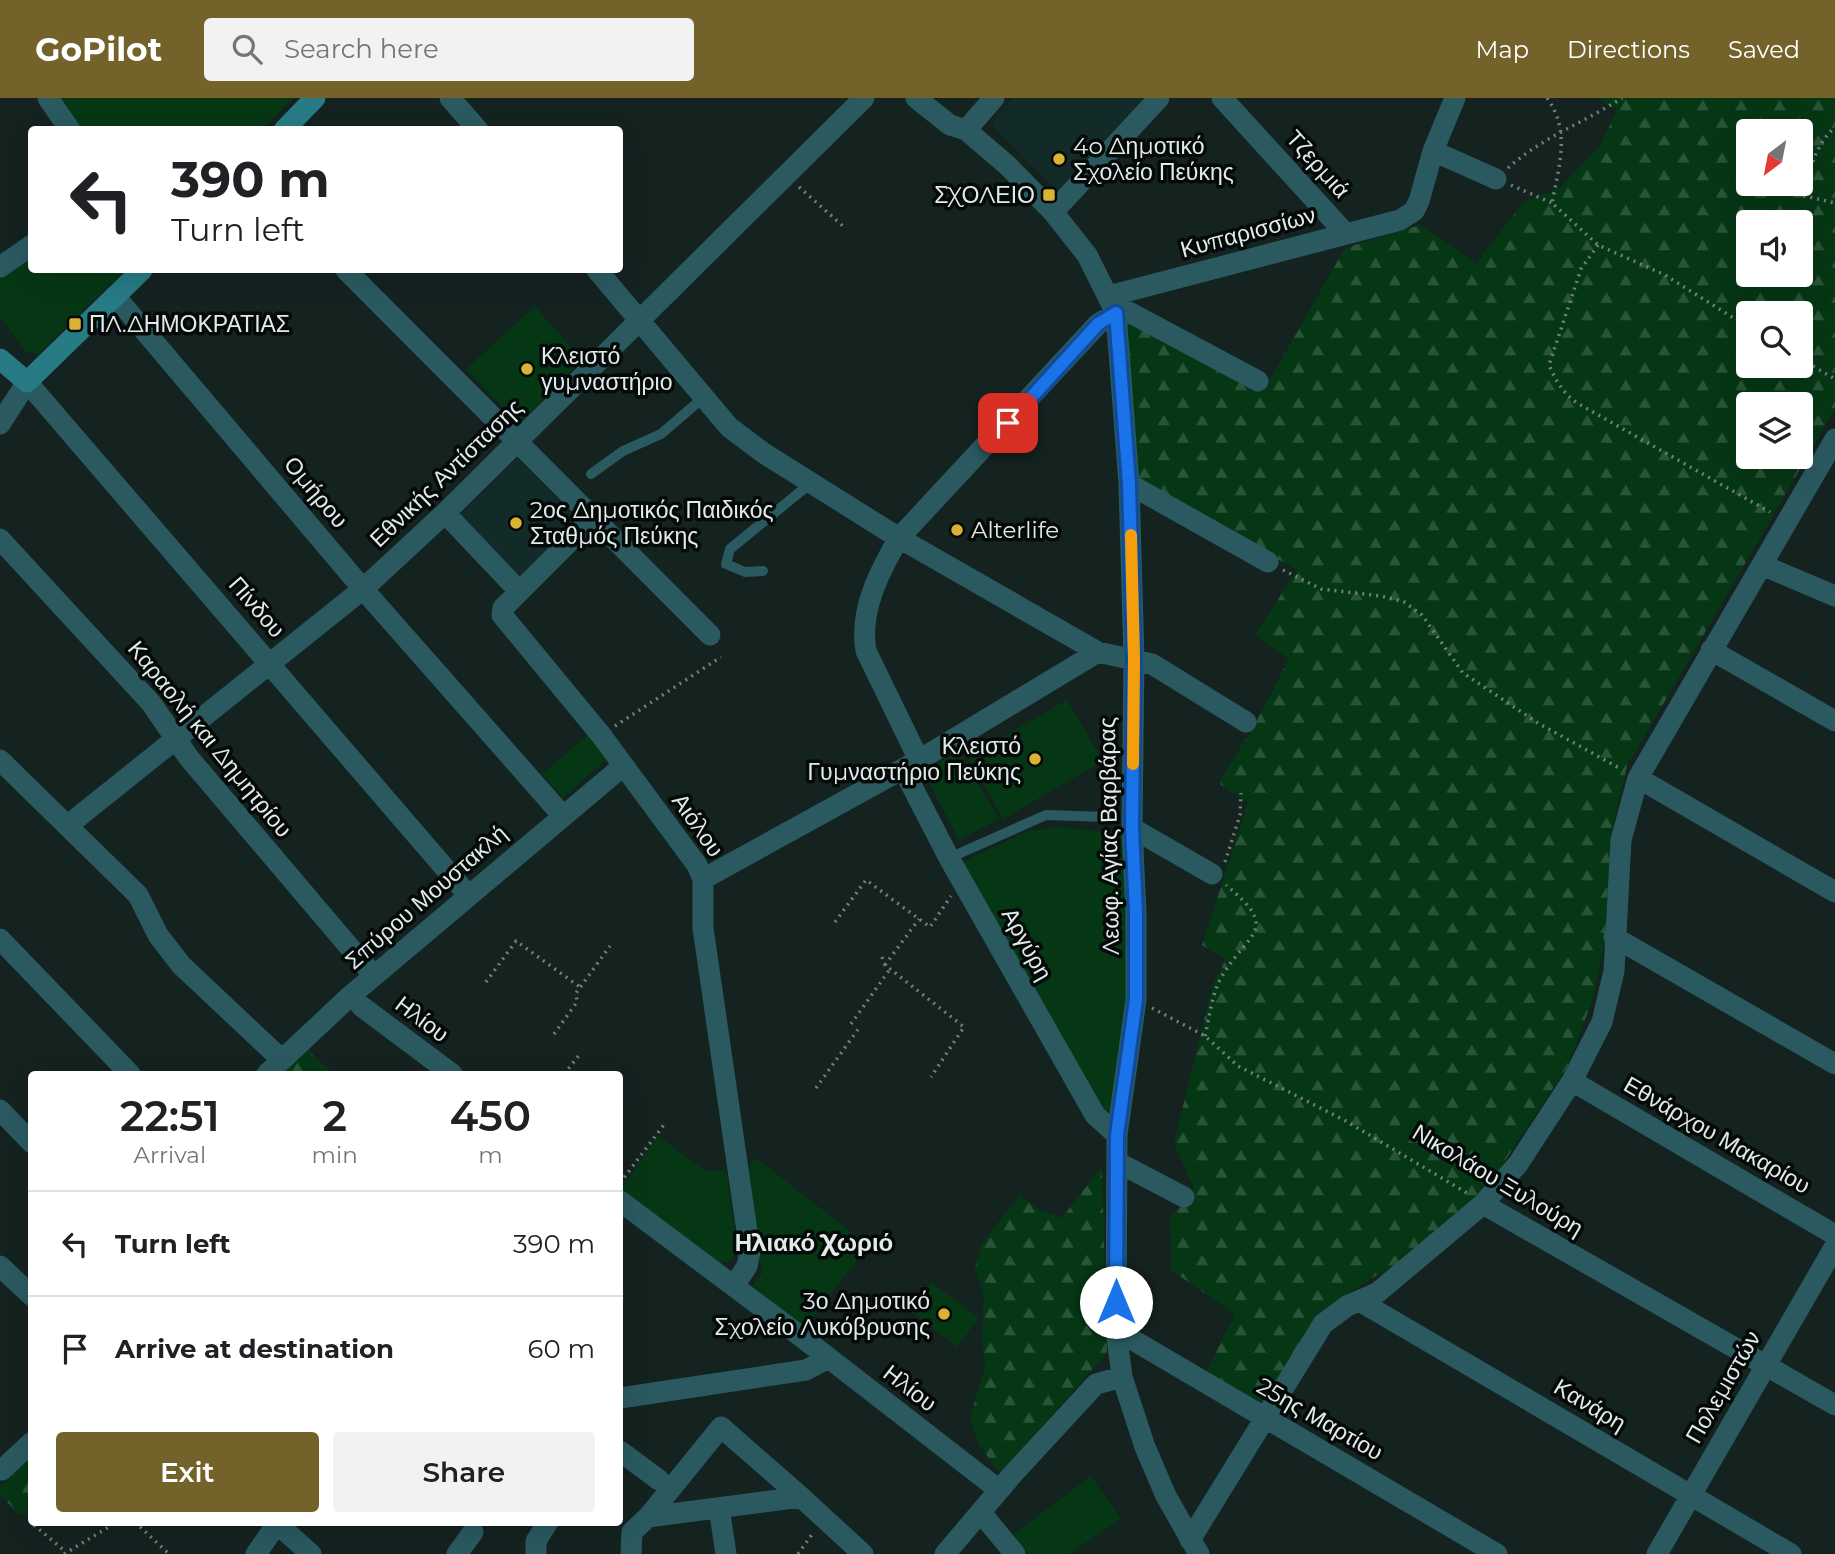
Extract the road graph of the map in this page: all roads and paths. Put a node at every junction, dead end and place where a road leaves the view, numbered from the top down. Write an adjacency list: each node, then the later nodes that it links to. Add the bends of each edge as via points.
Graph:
1 (48, 98): 12 (street)
2 (315, 98): 13 (street)
3 (450, 98): 14 (street)
4 (864, 98): 20 (street, Εθνικής Αντίστασης)
5 (916, 98): 16 (street, via 950,125)
6 (995, 98): 16 (street)
7 (1159, 98): 25 (street)
8 (1222, 98): 27 (street, Τζερμιά)
9 (1455, 98): 18 (street)
10 (1547, 98): 17 (path, via 1558,113)
11 (1622, 98): 17 (path)
12 (66, 126)
13 (289, 126)
14 (474, 126)
15 (1835, 127): 19 (path, via 1823,139)
16 (966, 130): 25 (street)
17 (1563, 134): 21 (path, via 1537,146); 23 (path)
18 (1433, 151): 21 (street); 27 (street, Κυπαρισσίων, via 1414,211 1400,220)
19 (1813, 165)
20 (786, 175): 26 (path); 36 (street, Εθνικής Αντίστασης)
21 (1496, 179): 23 (path)
22 (1805, 196): 24 (path)
23 (1552, 203): 28 (path)
24 (1835, 204)
25 (1053, 212): 35 (street, via 1087,255)
26 (844, 227)
27 (1346, 234): 35 (street, Κυπαρισσίων)
28 (1598, 246): 37 (path, via 1665,275); 52 (path, via 1581,269 1549,365 1566,395)
29 (28, 248): 30 (street)
30 (0, 267)
31 (139, 273): 34 (street)
32 (349, 273): 46 (street)
33 (600, 273): 36 (street)
34 (115, 296): 42 (street); 58 (street, Ομήρου)
35 (1113, 304): 41 (street); 49 (street, Λεωφ. Αγίας Βαρβάρας); 53 (street, Αργύρη)
36 (639, 319): 43 (street); 46 (street, Εθνικής Αντίστασης)
37 (1736, 319)
38 (0, 359): 42 (street, Πίνδου)
39 (1813, 366): 40 (path)
40 (1835, 379)
41 (1258, 381)
42 (27, 382): 44 (street); 66 (street, Πίνδου)
43 (704, 397): 47 (lane, via 660,434); 48 (street, via 729,427)
44 (0, 424)
45 (1835, 439): 52 (street)
46 (519, 441): 50 (street, Εθνικής Αντίστασης); 51 (street)
47 (591, 474)
48 (811, 483): 53 (street); 57 (lane, via 730,549 726,564)
49 (1129, 484): 55 (street); 65 (street, Λεωφ. Αγίας Βαρβάρας)
50 (445, 513): 58 (street, Εθνικής Αντίστασης); 59 (street)
51 (594, 517): 59 (street, Αιόλου); 61 (street)
52 (1786, 522): 56 (street)
53 (899, 538): 63 (street); 72 (street, Αργύρη, via 880,570 863,634)
54 (0, 539): 70 (street, Καραολή και Δημητρίου)
55 (1268, 562): 74 (path, via 1321,589 1404,602 1427,622 1464,673 1538,723)
56 (1762, 565): 60 (street); 62 (street)
57 (763, 571)
58 (363, 589): 66 (street, Εθνικής Αντίστασης); 76 (street, Ομήρου)
59 (519, 591): 69 (street, Αιόλου, via 502,615)
60 (1835, 596)
61 (710, 635)
62 (1711, 650): 67 (street); 74 (street)
63 (1098, 652): 65 (street); 72 (street)
64 (721, 657): 69 (path)
65 (1134, 659): 68 (street, via 1152,664); 79 (street, Λεωφ. Αγίας Βαρβάρας)
66 (269, 662): 70 (street, Εθνικής Αντίστασης); 85 (street, Πίνδου)
67 (1835, 721)
68 (1246, 722)
69 (601, 735): 73 (street, Αιόλου)
70 (177, 736): 78 (street, Εθνικής Αντίστασης); 94 (street, Καραολή και Δημητρίου, via 189,758)
71 (0, 760): 78 (street)
72 (911, 765): 80 (street, Αργύρη); 82 (street)
73 (624, 766): 76 (street, Σπύρου Μουστακλή); 82 (street, Αιόλου)
74 (1638, 778): 84 (street); 88 (street, via 1621,840)
75 (1241, 793): 81 (path, via 1240,815 1227,860)
76 (562, 816): 85 (street, Σπύρου Μουστακλή)
77 (1107, 817): 80 (lane, via 1046,815)
78 (67, 826): 105 (street, via 138,895 158,935 181,965)
79 (1132, 828): 81 (street); 97 (street, Λεωφ. Αγίας Βαρβάρας)
80 (950, 858): 83 (street, Αργύρη)
81 (1213, 874): 102 (path, via 1248,906 1256,920 1256,932 1217,985)
82 (703, 879): 124 (street, Αιόλου, via 703,928 750,1252)
83 (962, 881): 86 (path, via 930,927); 114 (street, Αργύρη, via 1095,1115)
84 (1835, 892)
85 (468, 895): 94 (street, Σπύρου Μουστακλή)
86 (919, 919): 87 (path, via 866,880); 92 (path)
87 (835, 922)
88 (1614, 937): 104 (street); 110 (street, via 1614,971 1601,1022)
89 (0, 939): 106 (street)
90 (610, 946): 96 (path)
91 (882, 957): 92 (path)
92 (885, 965): 93 (path)
93 (891, 969): 99 (path); 109 (path, via 964,1027)
94 (374, 976): 105 (street, Σπύρου Μουστακλή)
95 (486, 982): 96 (path, via 516,941)
96 (580, 987): 101 (path, via 577,1002)
97 (1136, 1000): 102 (path, Νικολάου Ξυλούρη); 114 (street, Λεωφ. Αγίας Βαρβάρας)
98 (361, 1006): 107 (street, Ηλίου)
99 (851, 1024)
100 (859, 1028): 111 (path)
101 (554, 1034)
102 (1205, 1036): 120 (path, Νικολάου Ξυλούρη, via 1237,1066 1344,1120)
103 (580, 1054): 108 (path)
104 (1835, 1064)
105 (274, 1067)
106 (127, 1071)
107 (448, 1071)
108 (566, 1071)
109 (931, 1077)
110 (1572, 1082): 120 (street, via 1518,1164); 121 (street, Εθνάρχου Μακαρίου)
111 (816, 1088)
112 (0, 1110): 115 (street)
113 (666, 1122): 117 (path)
114 (1117, 1135): 116 (street, Λεωφ. Αγίας Βαρβάρας)
115 (28, 1139)
116 (1117, 1162): 118 (street); 127 (street, Λεωφ. Αγίας Βαρβάρας)
117 (623, 1179)
118 (1184, 1197)
119 (623, 1203): 124 (street, Ηλίου)
120 (1483, 1204): 126 (street); 129 (street, Νικολάου Ξυλούρη)
121 (1835, 1235)
122 (1835, 1246): 129 (street, Πολεμιστών)
123 (0, 1266): 125 (street)
124 (734, 1286): 128 (street, Ηλίου)
125 (28, 1292)
126 (1361, 1302): 133 (street, via 1347,1306 1323,1324); 139 (street, Κανάρη)
127 (1116, 1330): 130 (street, Λεωφ. Αγίας Βαρβάρας); 133 (street, 25ης Μαρτίου)
128 (829, 1358): 131 (street, via 806,1370); 138 (street, Ηλίου)
129 (1766, 1365): 132 (street, Νικολάου Ξυλούρη); 139 (street, Πολεμιστών)
130 (1122, 1377): 138 (street, via 1096,1384); 151 (street, Λεωφ. Αγίας Βαρβάρας, via 1166,1496)
131 (623, 1398)
132 (1835, 1405)
133 (1266, 1418): 151 (street); 164 (street, 25ης Μαρτίου)
134 (28, 1447): 136 (street)
135 (623, 1453): 137 (street)
136 (2, 1470)
137 (659, 1480)
138 (999, 1490): 142 (street)
139 (1691, 1495): 165 (street, Πολεμιστών); 166 (street, Κανάρη)
140 (801, 1497): 141 (street); 143 (street, via 721,1427); 144 (street)
141 (719, 1508): 143 (street); 160 (street)
142 (982, 1514): 152 (street); 163 (street)
143 (632, 1517): 159 (street)
144 (823, 1517): 161 (path); 162 (street)
145 (35, 1526): 153 (path)
146 (110, 1526): 153 (path)
147 (139, 1526): 154 (path)
148 (286, 1526): 155 (street); 156 (street)
149 (545, 1526): 158 (street, via 536,1541)
150 (473, 1532): 157 (street)
151 (1195, 1547)
152 (952, 1551)
153 (65, 1553)
154 (169, 1554)
155 (256, 1554)
156 (311, 1554)
157 (457, 1554)
158 (536, 1554)
159 (631, 1554)
160 (726, 1554)
161 (798, 1554)
162 (863, 1554)
163 (1015, 1554)
164 (1497, 1554)
165 (1657, 1554)
166 (1791, 1554)

